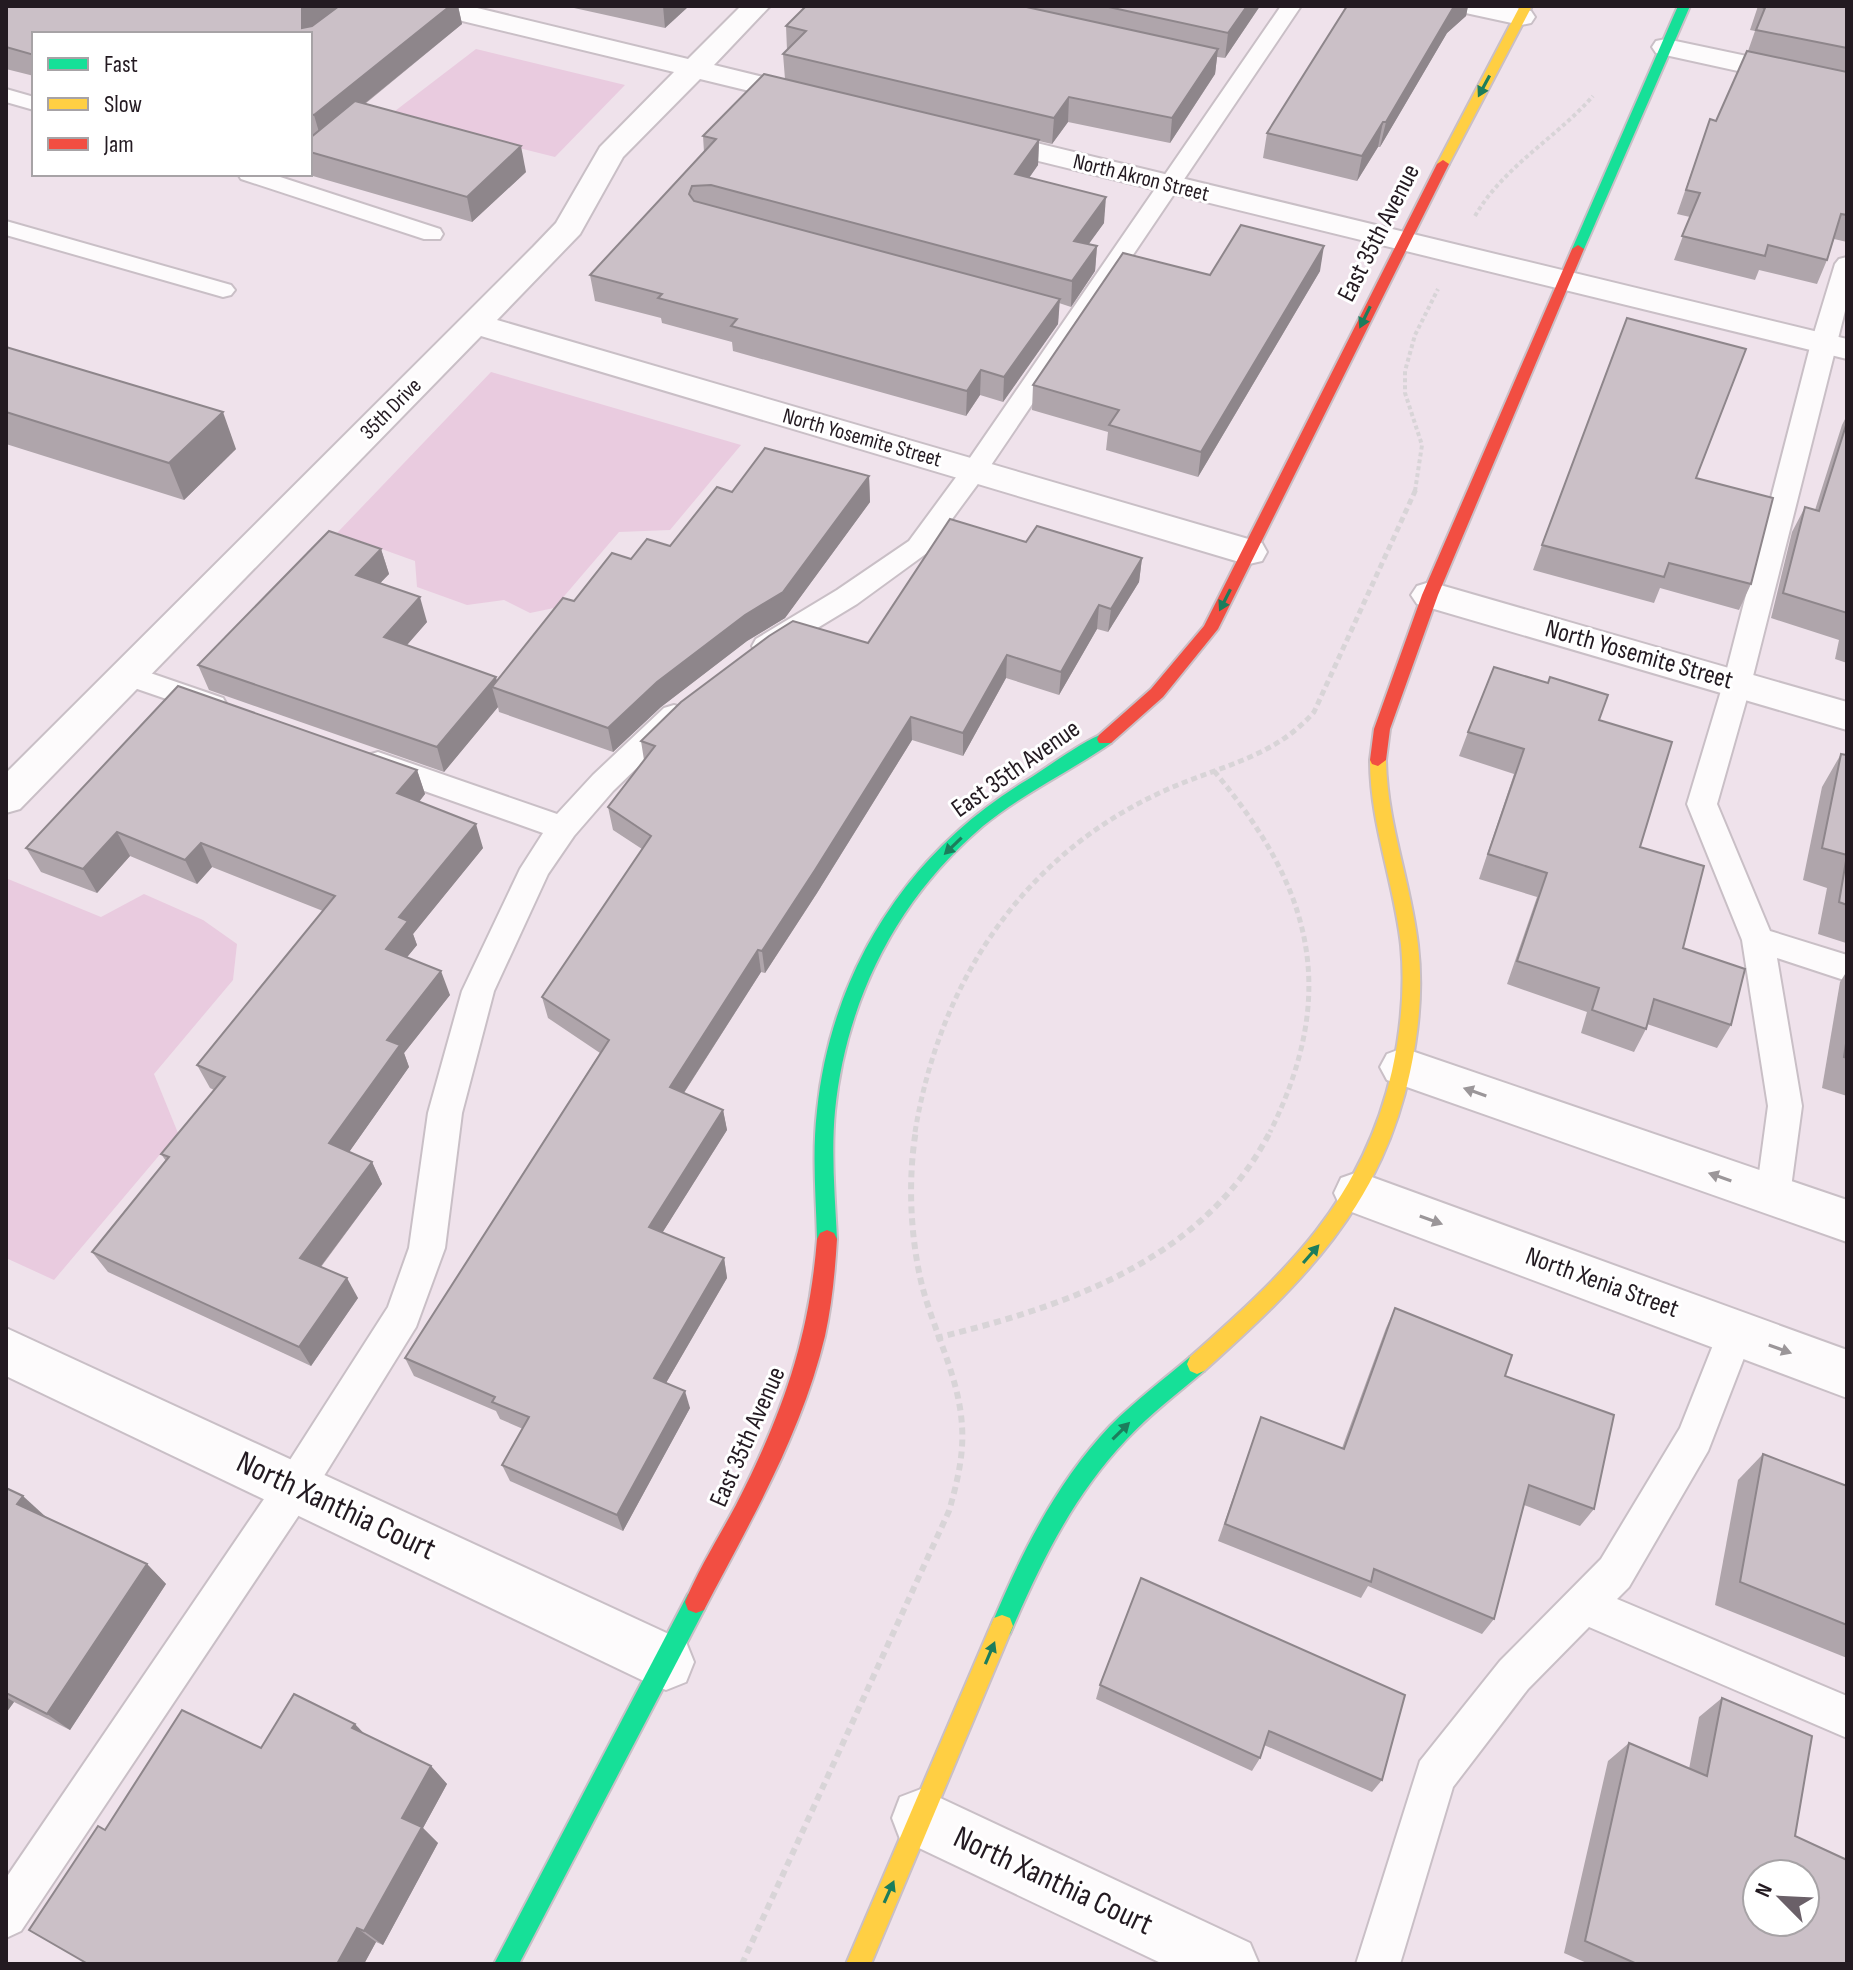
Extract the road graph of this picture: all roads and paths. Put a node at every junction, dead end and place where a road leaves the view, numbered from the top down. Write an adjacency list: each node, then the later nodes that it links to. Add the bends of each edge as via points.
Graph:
1 (435, 6): 8 (street)
2 (756, 6): 8 (street, 35th Drive)
3 (1291, 6): 16 (lane, via 1238,70)
4 (1471, 6): 6 (street)
5 (1684, 6): 7 (street)
6 (1524, 11): 20 (street, East 35th Avenue, one-way to 20)
7 (1666, 47): 9 (street); 22 (street)
8 (693, 69): 12 (street); 27 (street, 35th Drive, via 611,153 569,227)
9 (1847, 86)
10 (1601, 87): 17 (path, via 1494,186)
11 (6, 95): 13 (lane)
12 (831, 102)
13 (32, 103)
14 (954, 132): 16 (street, North Akron Street)
15 (255, 176): 19 (lane)
16 (1170, 185): 20 (street, North Akron Street); 26 (lane)
17 (1473, 220)
18 (6, 228): 24 (lane)
19 (432, 234)
20 (1403, 241): 22 (street, North Akron Street); 30 (street, East 35th Avenue, one-way to 30)
21 (1847, 264): 28 (lane)
22 (1565, 281): 28 (street, North Akron Street); 31 (street)
23 (1440, 286): 39 (path, via 1405,366 1404,387 1423,444 1420,477 1321,697 1304,726 1287,739)
24 (223, 290)
25 (1048, 311): 26 (lane)
26 (1078, 319): 29 (lane)
27 (475, 324): 29 (street, North Yosemite Street); 33 (street, 35th Drive)
28 (1835, 346): 34 (lane)
29 (974, 471): 30 (street, North Yosemite Street); 32 (lane, via 918,547)
30 (1249, 552): 54 (street, East 35th Avenue, one-way to 54, via 1210,629 1177,674 1118,729 979,822 915,885 865,962 832,1065 824,1137 826,1274 803,1386 779,1445)
31 (1430, 595): 34 (street, North Yosemite Street); 44 (street, via 1378,749 1380,818 1408,933 1413,979)
32 (734, 669)
33 (127, 675): 36 (lane); 40 (street, 35th Drive)
34 (1737, 684): 37 (street, North Yosemite Street); 42 (lane, via 1702,804)
35 (698, 697): 41 (lane, via 603,783)
36 (232, 712)
37 (1847, 716)
38 (353, 754): 41 (lane)
39 (1214, 771): 49 (path, via 1119,815 1033,884 998,923 945,1015 918,1106 911,1211); 49 (path, via 1275,854 1304,932 1309,1024 1298,1073 1280,1117 1221,1201 1130,1273 1066,1301)
40 (6, 798)
41 (563, 828): 52 (lane, via 535,869 478,991 445,1113 427,1248 403,1315)
42 (1758, 940): 43 (lane); 46 (lane, via 1785,1106)
43 (1847, 968)
44 (1403, 1067): 45 (street, via 1387,1128); 46 (street, one-way to 44)
45 (1358, 1193): 48 (street, North Xenia Street, one-way to 48); 56 (street, one-way to 45, via 1028,1565 1069,1494 1118,1433 1278,1292)
46 (1773, 1195): 47 (street)
47 (1847, 1221)
48 (1736, 1332): 51 (street, North Xenia Street, one-way to 51); 53 (lane, via 1695,1438 1615,1573)
49 (936, 1338): 59 (path, via 960,1411 963,1443 949,1511)
50 (6, 1351): 52 (street, North Xanthia Court)
51 (1847, 1374)
52 (295, 1487): 54 (street, North Xanthia Court); 57 (lane)
53 (1584, 1605): 55 (lane); 62 (lane, via 1514,1675 1435,1776)
54 (666, 1662): 58 (street, East 35th Avenue)
55 (1847, 1717)
56 (921, 1818): 60 (street, one-way to 56); 61 (street, North Xanthia Court)
57 (6, 1916)
58 (506, 1964)
59 (742, 1964)
60 (858, 1964)
61 (1229, 1964)
62 (1378, 1964)

